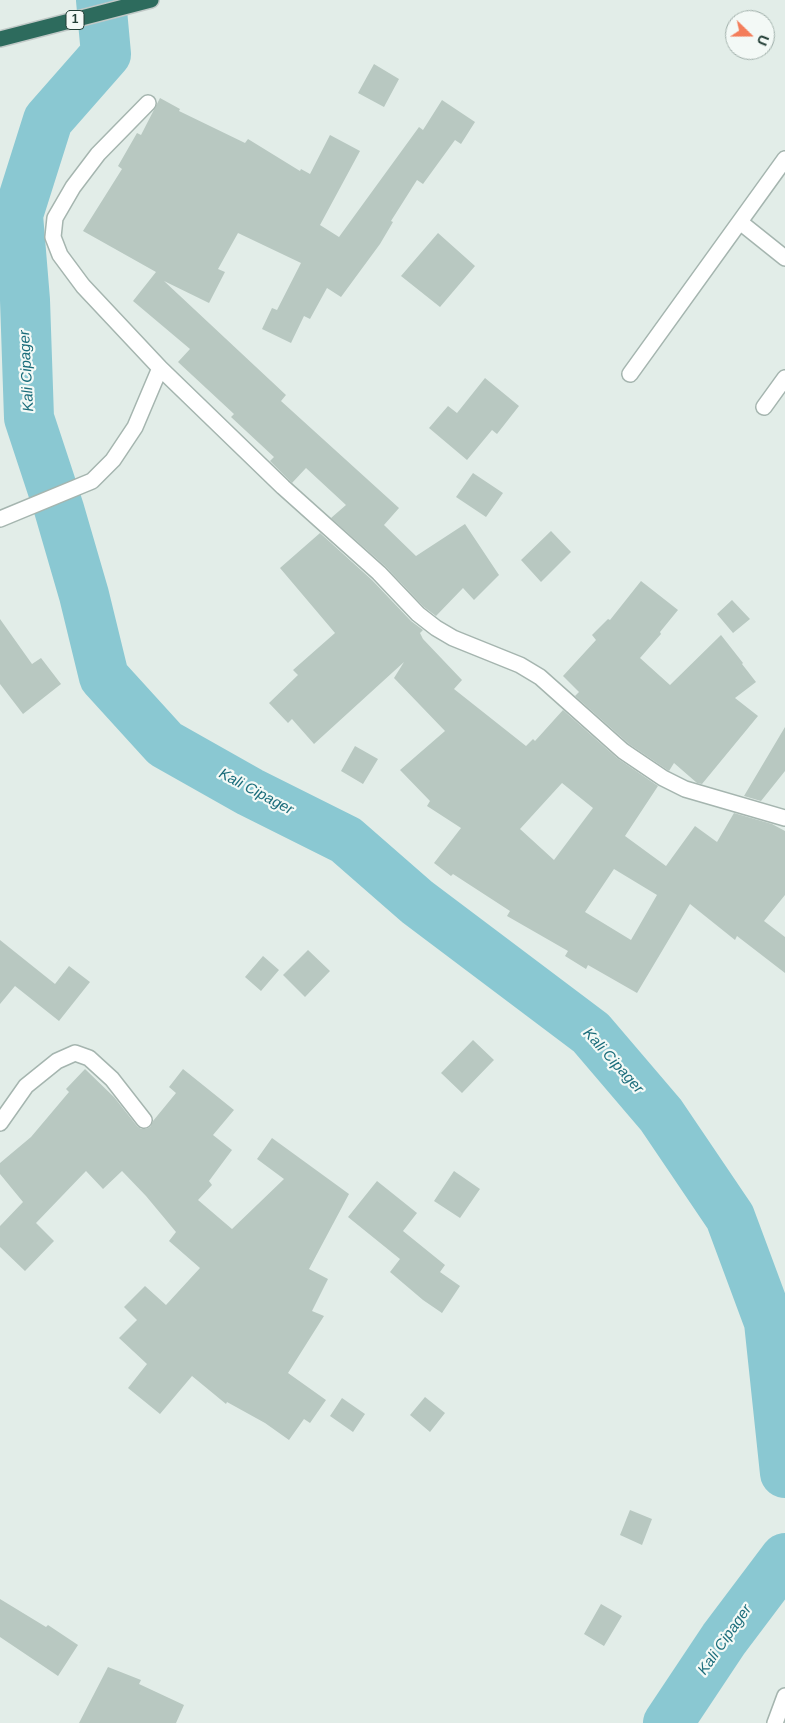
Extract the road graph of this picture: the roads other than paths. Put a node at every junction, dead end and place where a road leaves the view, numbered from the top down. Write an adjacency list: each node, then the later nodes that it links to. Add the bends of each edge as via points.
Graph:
1 (150, 0): 2 (highway, 1)
2 (0, 40)
3 (148, 103): 7 (street, via 98,154 73,187 55,218 53,237 60,255 83,286)
4 (785, 159): 5 (street)
5 (740, 222): 6 (street); 8 (street)
6 (785, 258)
7 (160, 368): 11 (street, via 135,427 114,460 92,481); 12 (street, via 436,628 540,677 623,751 663,778 685,789)
8 (630, 374)
9 (785, 378): 10 (street)
10 (764, 406)
11 (0, 519)
12 (785, 818)
13 (144, 1120): 14 (street, via 112,1079 90,1058 75,1053 57,1061 26,1086)
14 (0, 1123)
15 (785, 1696): 16 (street)
16 (775, 1723)

